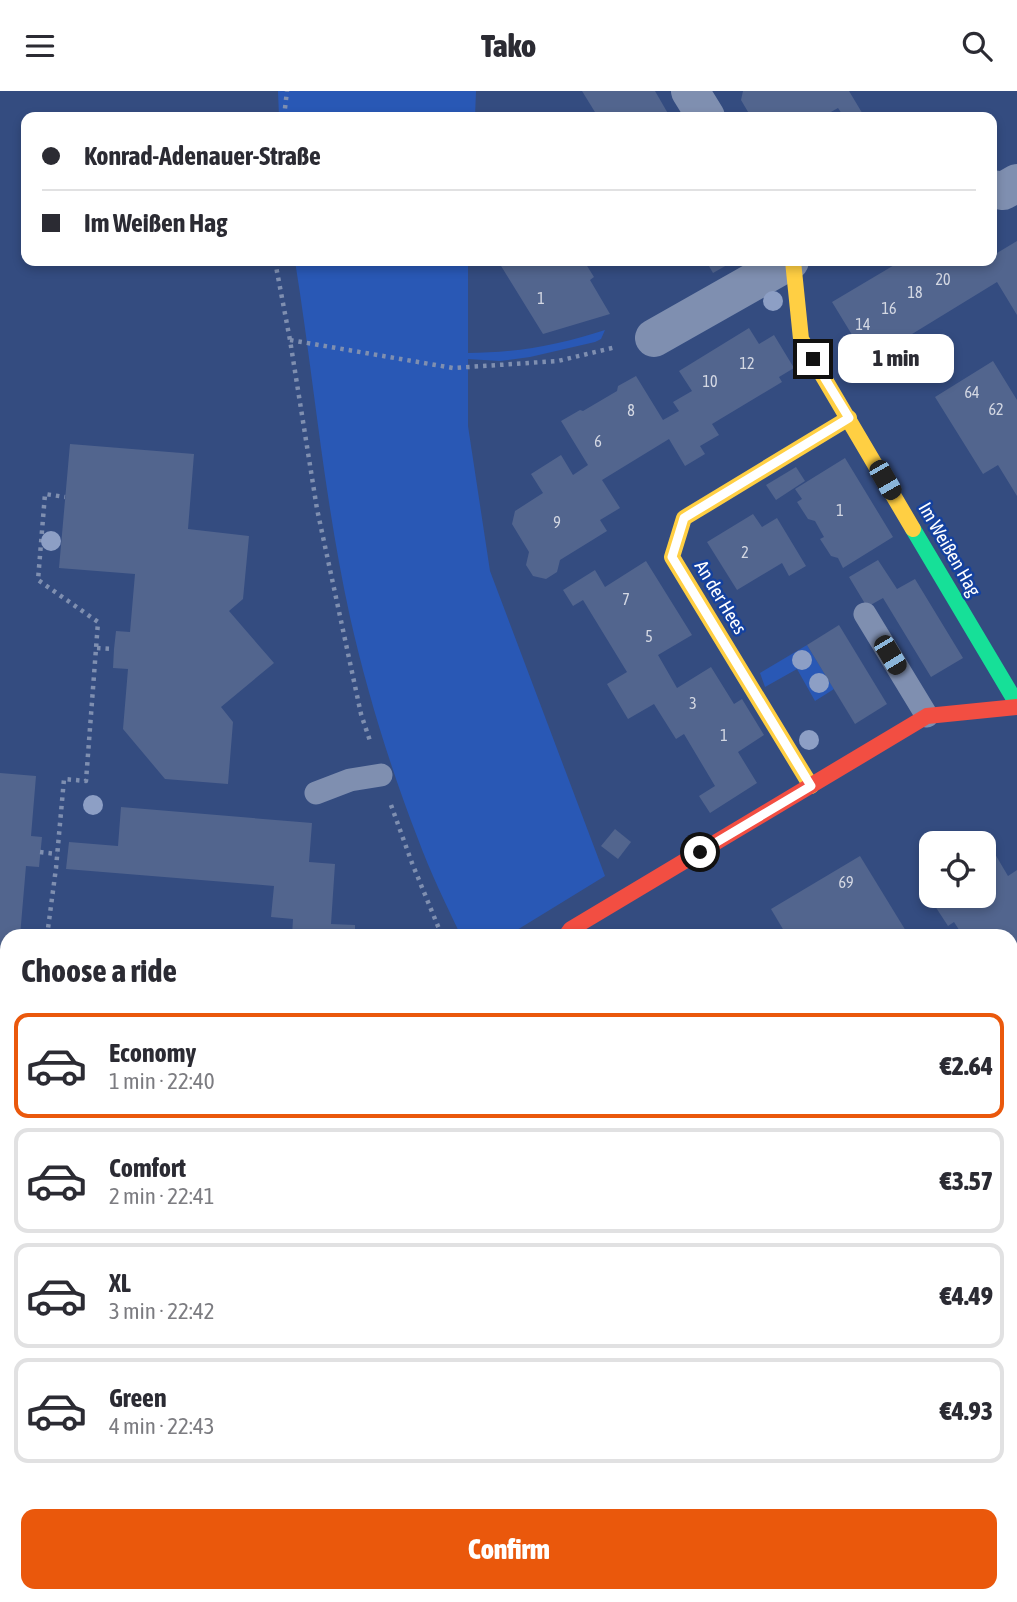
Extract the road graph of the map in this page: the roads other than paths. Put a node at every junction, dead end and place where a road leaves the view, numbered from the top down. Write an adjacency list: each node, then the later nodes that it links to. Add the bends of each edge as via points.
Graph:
1 (690, 91): 2 (street)
2 (703, 112)
3 (1017, 183): 4 (street)
4 (997, 189)
5 (783, 266): 7 (street)
6 (793, 266): 8 (street, Im Weißen Hag, via 801,339)
7 (654, 338)
8 (849, 418): 10 (street, Im Weißen Hag); 13 (street, An der Hees, via 684,518 672,557)
9 (865, 614): 11 (lane)
10 (1017, 706): 11 (street)
11 (926, 716): 13 (street)
12 (381, 775): 14 (lane)
13 (811, 786): 15 (street)
14 (316, 793)
15 (571, 929)

